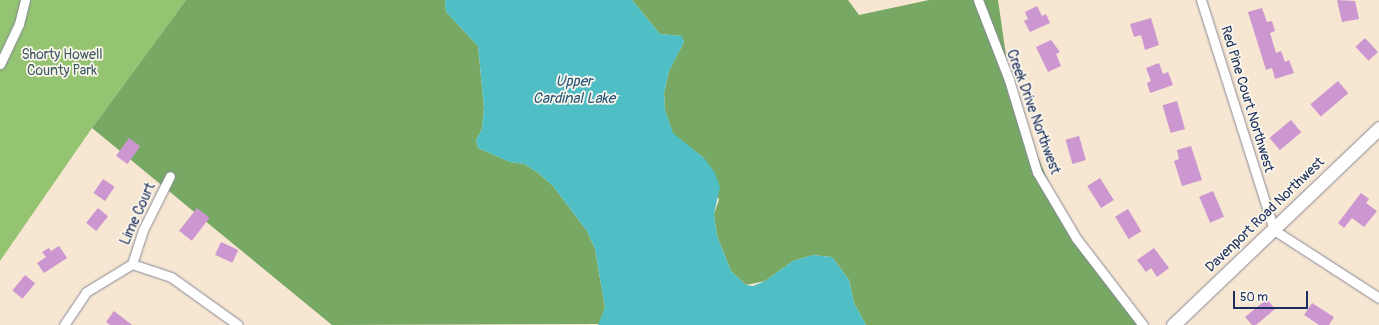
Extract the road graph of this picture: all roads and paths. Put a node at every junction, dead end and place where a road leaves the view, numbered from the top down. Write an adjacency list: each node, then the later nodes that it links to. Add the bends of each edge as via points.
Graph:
1 (25, 0): 4 (street, via 19,24)
2 (978, 0): 12 (street, Creek Drive Northwest, via 1009,80 1037,172 1076,238)
3 (1201, 0): 7 (street, Red Pine Court Northwest)
4 (0, 64)
5 (1379, 128): 7 (street, Davenport Road Northwest)
6 (170, 176): 8 (street, Lime Court, via 143,230)
7 (1274, 230): 9 (street); 13 (street, Davenport Road Northwest)
8 (132, 264): 10 (street, via 86,292); 11 (street, via 171,277)
9 (1379, 298)
10 (64, 325)
11 (238, 325)
12 (1143, 325)
13 (1173, 325)

